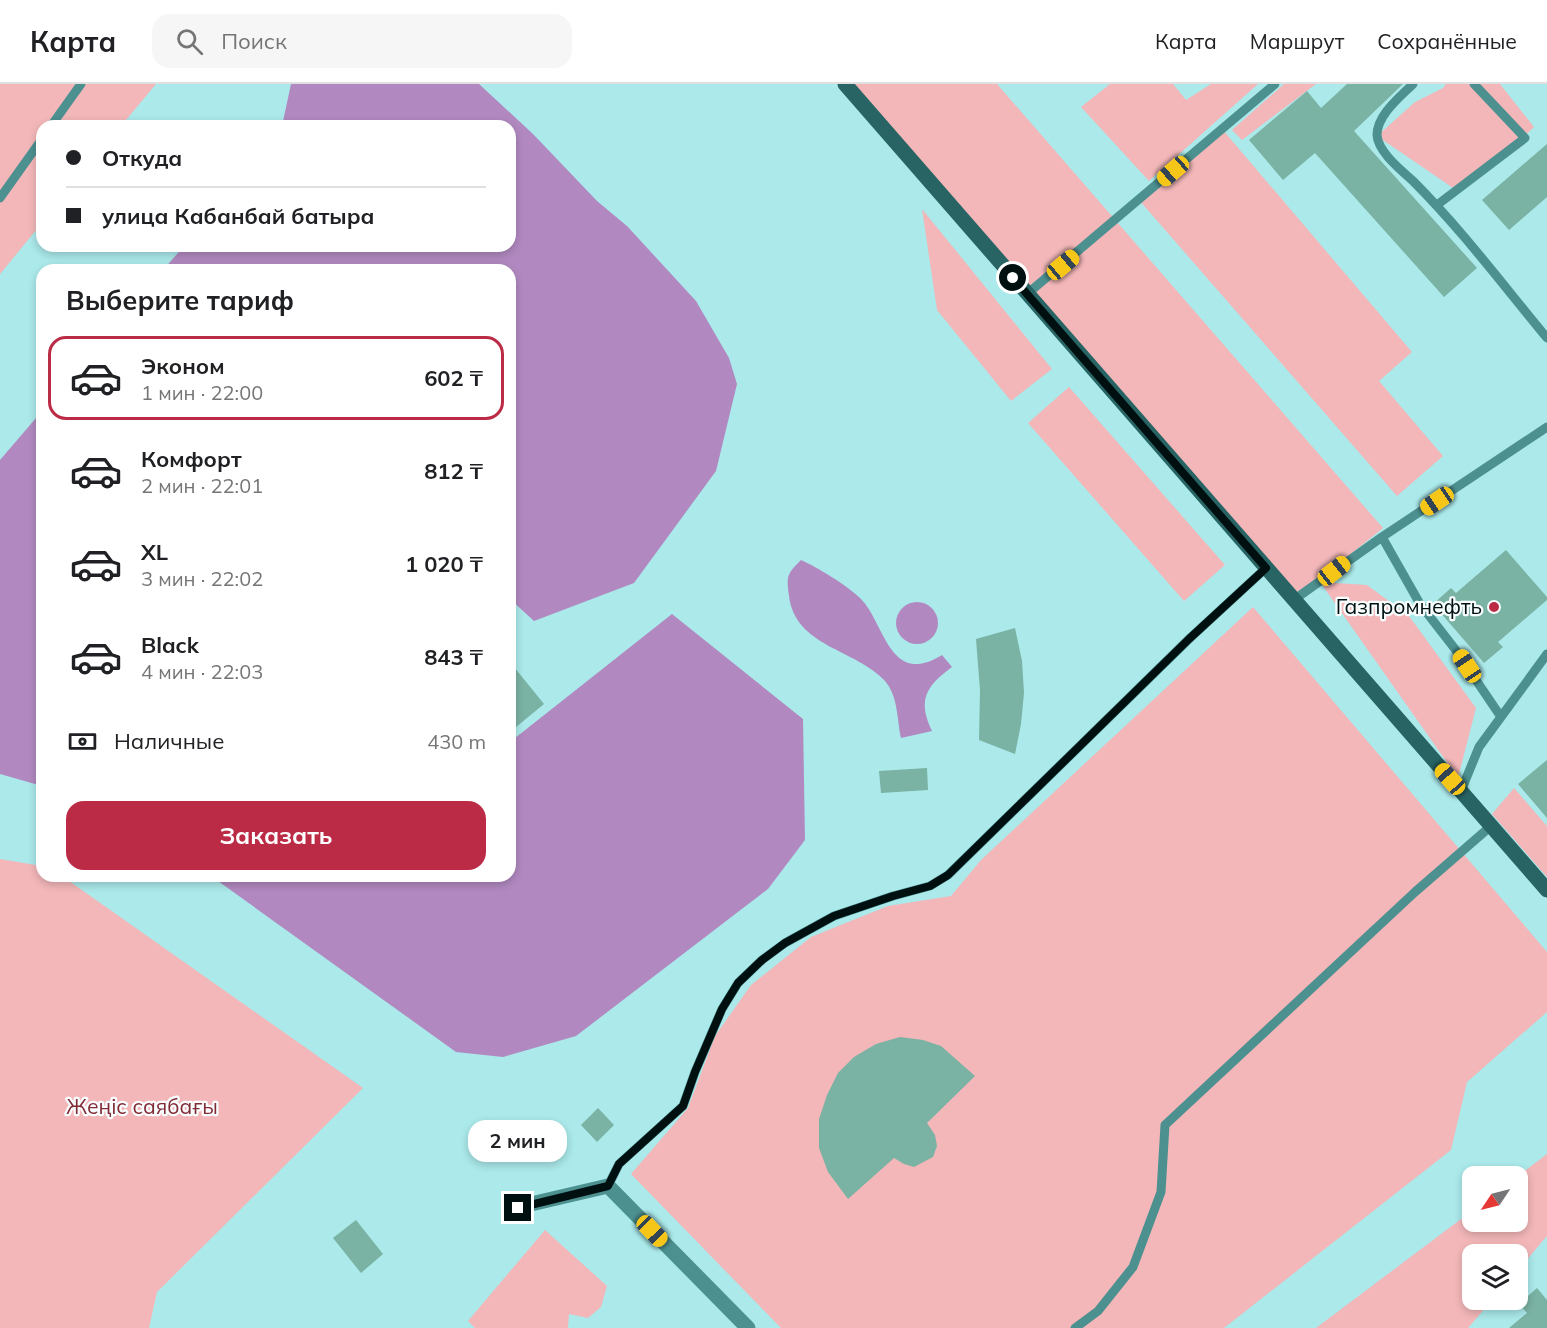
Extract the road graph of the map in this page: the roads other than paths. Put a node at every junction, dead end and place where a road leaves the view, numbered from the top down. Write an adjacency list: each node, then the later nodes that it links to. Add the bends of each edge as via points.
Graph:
1 (81, 84): 6 (lane)
2 (845, 84): 10 (main road)
3 (1275, 84): 10 (lane)
4 (1413, 84): 9 (lane, via 1381,119 1377,136 1386,156)
5 (1474, 84): 9 (lane, via 1526,138)
6 (55, 120)
7 (36, 147): 8 (lane)
8 (0, 198)
9 (1437, 205): 11 (lane)
10 (1027, 294): 14 (main road)
11 (1547, 338)
12 (1547, 427): 13 (lane)
13 (1382, 537): 15 (lane); 17 (lane, via 1420,604)
14 (1266, 568): 15 (main road); 21 (lane, via 948,875 930,886 834,916 762,960 738,983 722,1009 683,1106 619,1164)
15 (1294, 600): 18 (main road)
16 (1547, 654): 17 (lane)
17 (1501, 717): 18 (lane, via 1479,747)
18 (1461, 791): 19 (main road)
19 (1491, 826): 20 (main road); 24 (lane, via 1165,1125 1161,1192 1133,1267 1098,1311)
20 (1547, 890)
21 (608, 1186): 22 (street); 23 (street)
22 (518, 1208)
23 (748, 1328)
24 (1075, 1328)

